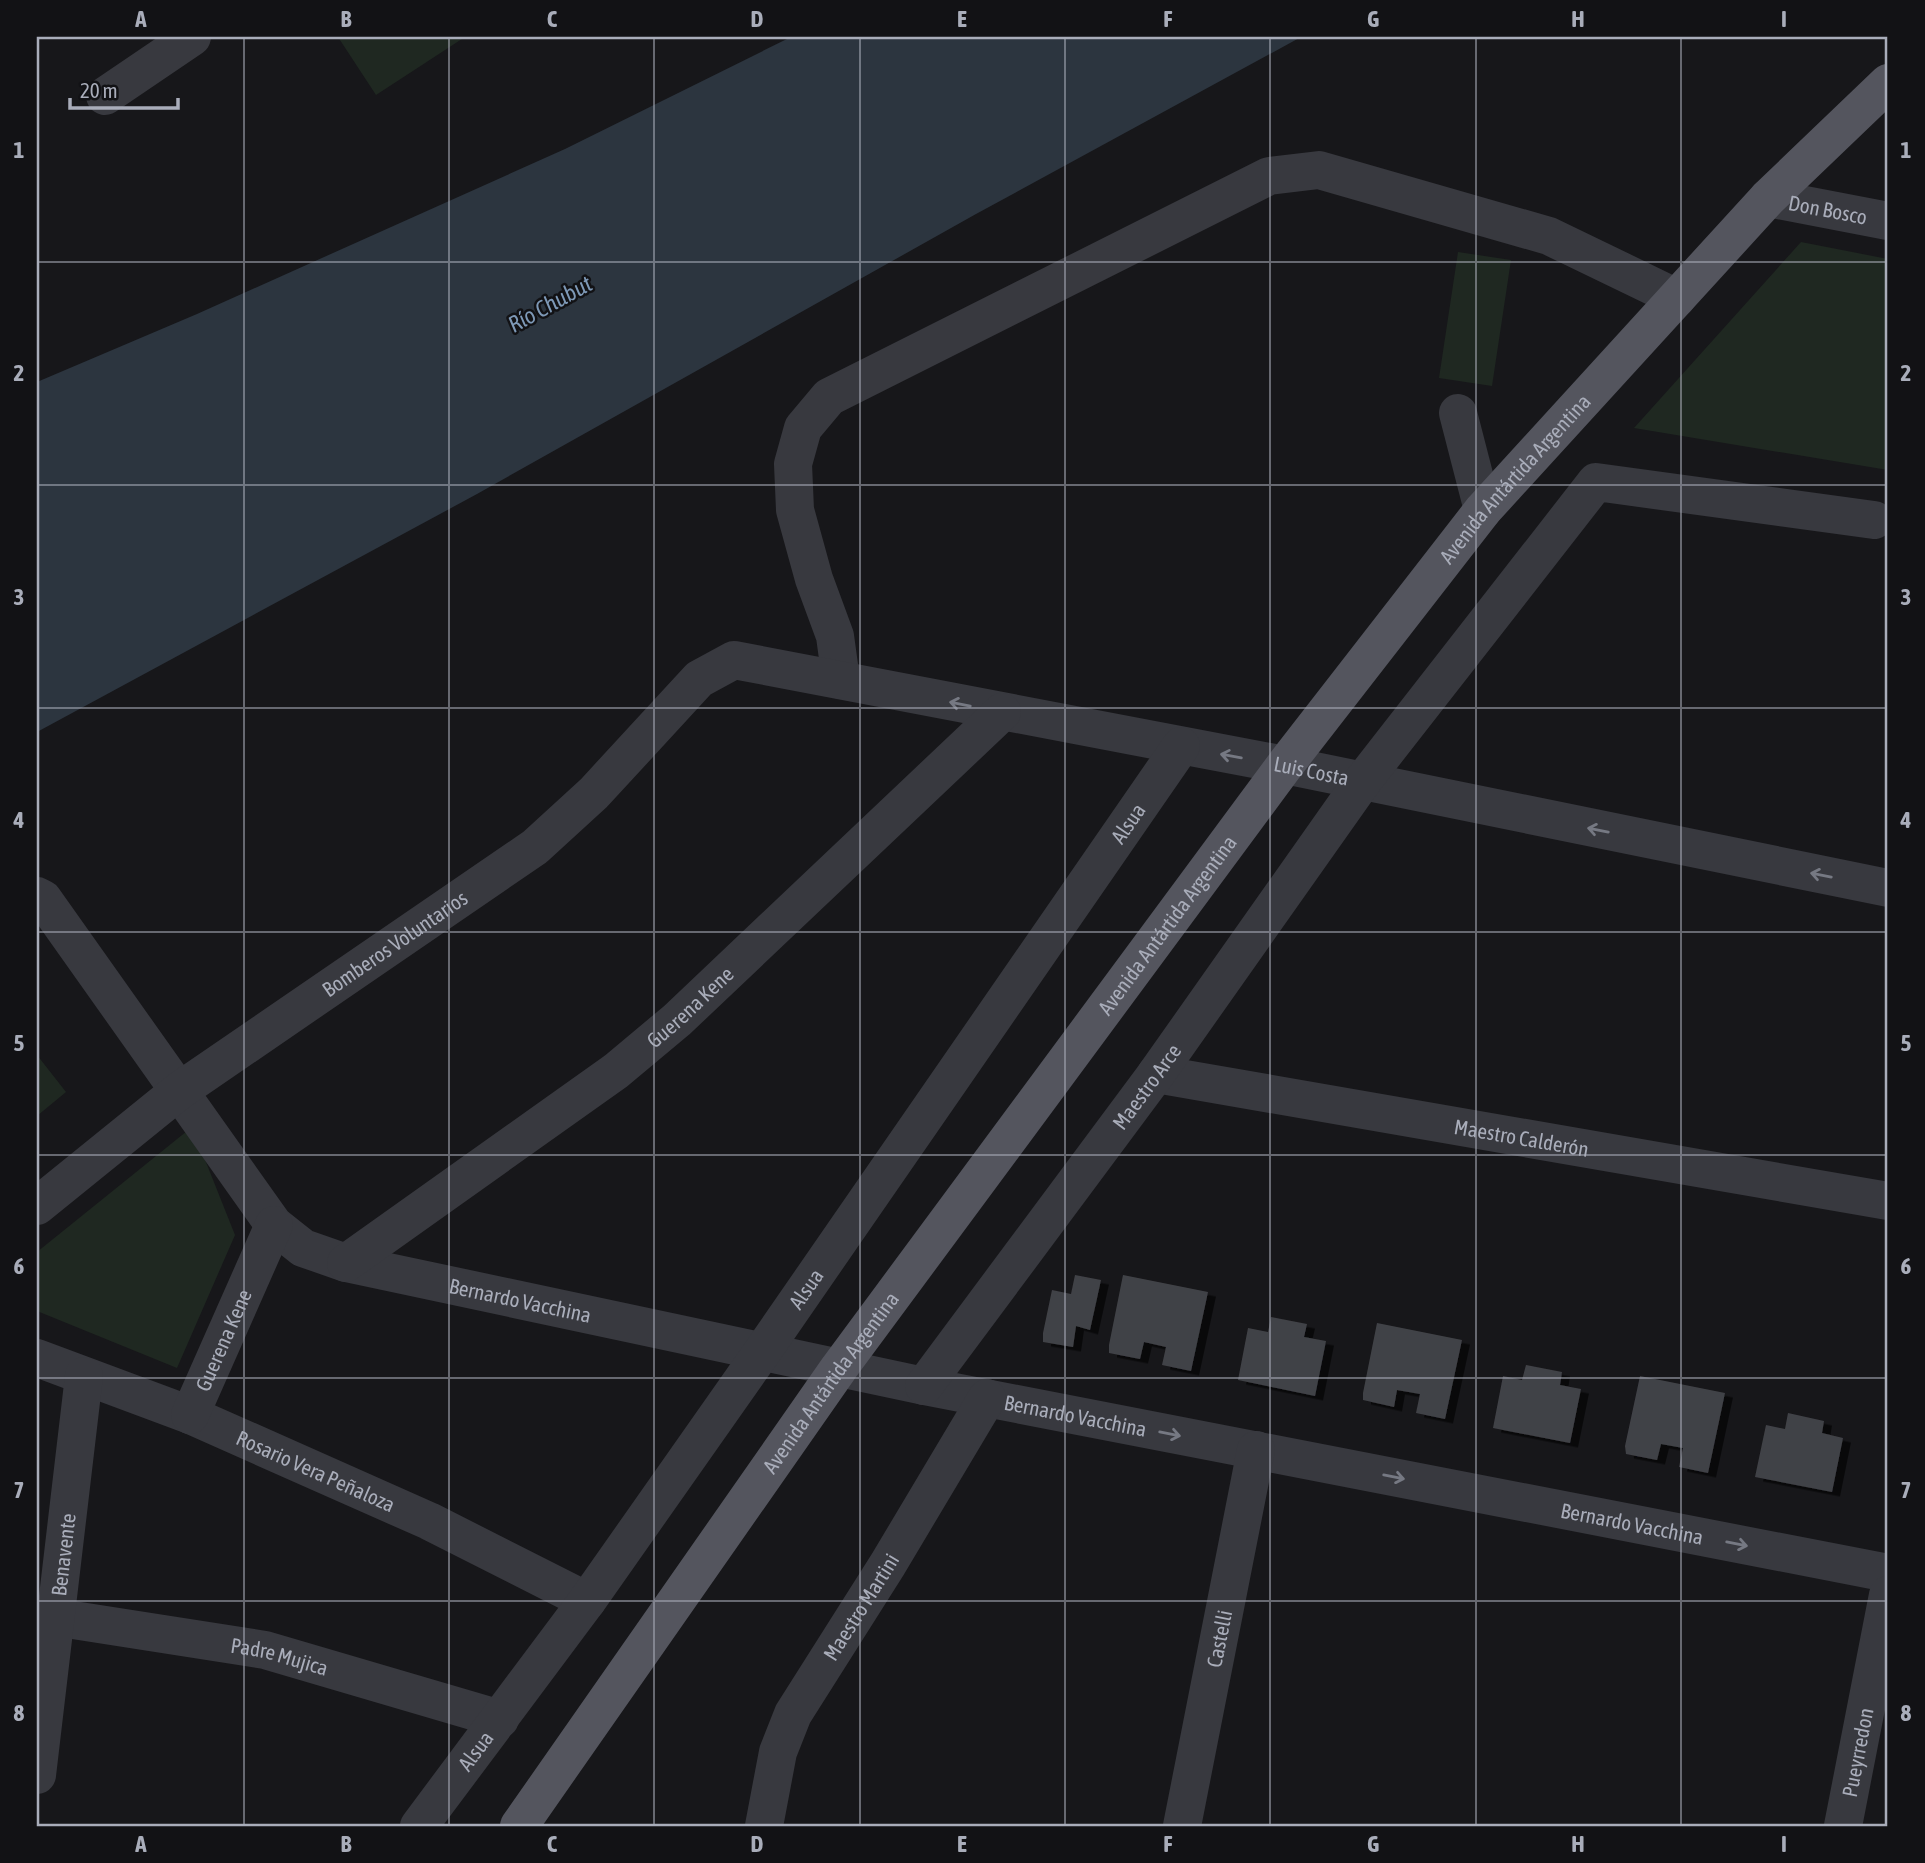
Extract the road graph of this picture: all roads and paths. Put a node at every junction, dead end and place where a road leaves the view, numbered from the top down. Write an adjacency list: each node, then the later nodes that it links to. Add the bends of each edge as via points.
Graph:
1 (192, 37): 3 (street)
2 (1888, 83): 4 (main road, Avenida Antártida Argentina)
3 (105, 96)
4 (1769, 198): 5 (street, Don Bosco); 6 (main road, Avenida Antártida Argentina)
5 (1888, 221)
6 (1677, 298): 8 (main road, Avenida Antártida Argentina); 11 (street, via 1549,236 1319,170 1269,176 829,397 803,428 793,464 795,510 835,636)
7 (1458, 413): 8 (street)
8 (1483, 510): 14 (main road, Avenida Antártida Argentina)
9 (1874, 520): 15 (street, Maestro Arce, via 1596,482)
10 (734, 660): 11 (street, Luis Costa); 19 (street, Bomberos Voluntarios, via 699,679 594,793 536,847)
11 (841, 680): 12 (street, Luis Costa, one-way to 11)
12 (1002, 712): 13 (street, Luis Costa); 23 (street, Guerena Kene, via 677,1020 616,1071)
13 (1181, 746): 14 (street, Luis Costa, one-way to 13); 24 (street, Alsua)
14 (1285, 765): 15 (street, Luis Costa); 26 (main road, Avenida Antártida Argentina)
15 (1362, 782): 16 (street, Luis Costa, one-way to 15); 18 (street, Maestro Arce)
16 (1888, 888)
17 (37, 895): 19 (street, Bernardo Vacchina)
18 (1156, 1074): 20 (street, Maestro Calderón); 28 (street, Maestro Arce)
19 (179, 1091): 21 (street, Bomberos Voluntarios); 22 (street, Bernardo Vacchina)
20 (1888, 1201)
21 (37, 1206)
22 (274, 1225): 23 (street, Bernardo Vacchina, via 303,1248); 30 (street, Guerena Kene)
23 (346, 1262): 24 (street, Bernardo Vacchina)
24 (762, 1352): 26 (street, Bernardo Vacchina); 34 (street, Alsua)
25 (37, 1359): 27 (street, Rosario Vera Peñaloza)
26 (839, 1368): 28 (street, Bernardo Vacchina); 39 (main road, Avenida Antártida Argentina)
27 (84, 1376): 30 (street, Rosario Vera Peñaloza); 35 (street, Benavente)
28 (924, 1386): 29 (street, Bernardo Vacchina)
29 (987, 1398): 31 (street, Bernardo Vacchina, one-way to 31); 40 (street, Maestro Martini, via 793,1714 778,1752)
30 (190, 1415): 34 (street, Rosario Vera Peñaloza, via 429,1521)
31 (1256, 1450): 32 (street, Bernardo Vacchina, one-way to 32); 41 (street, Castelli)
32 (1888, 1573)
33 (1888, 1595): 42 (street, Pueyrredon)
34 (587, 1601): 36 (street, Alsua)
35 (54, 1617): 36 (street, Padre Mujica, via 265,1650); 37 (street, Benavente)
36 (500, 1719): 38 (street, Alsua)
37 (37, 1775)
38 (419, 1826)
39 (519, 1826)
40 (764, 1826)
41 (1182, 1826)
42 (1843, 1826)

